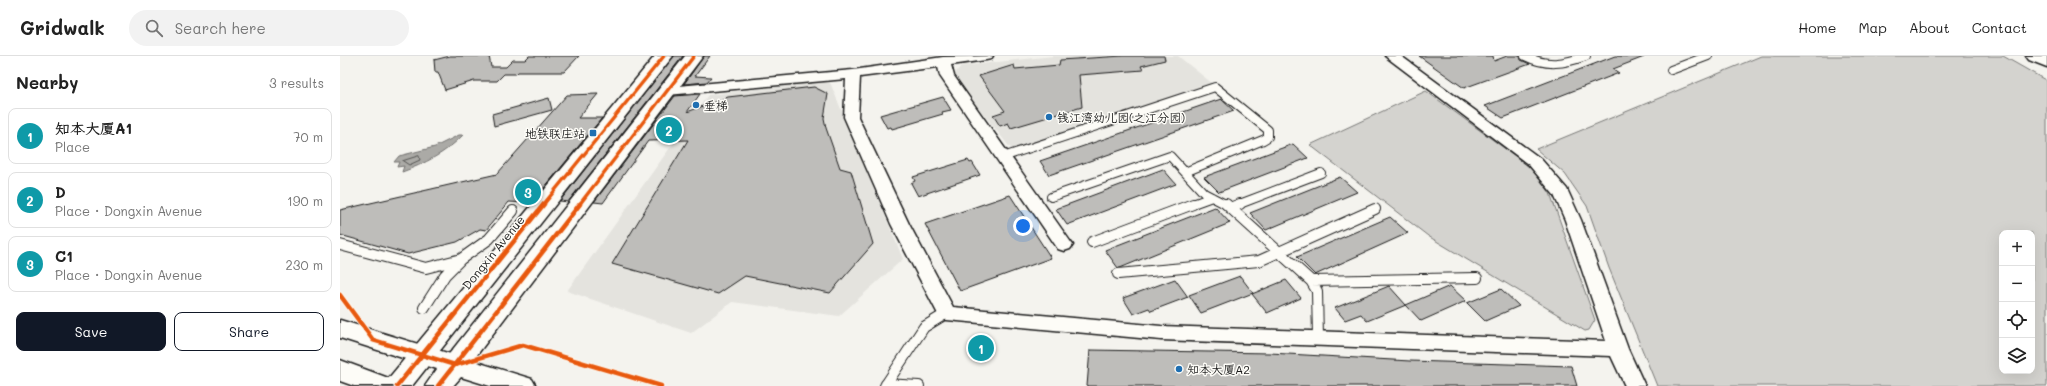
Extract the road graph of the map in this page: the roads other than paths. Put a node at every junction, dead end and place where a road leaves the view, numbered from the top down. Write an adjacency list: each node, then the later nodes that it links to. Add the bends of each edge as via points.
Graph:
1 (664, 56): 35 (main road, Dongxin Avenue)
2 (694, 56): 13 (main road)
3 (986, 56): 9 (street)
4 (1392, 56): 34 (street, via 1535,162 1561,193 1574,220)
5 (1525, 56): 6 (lane, via 1533,60 1564,64)
6 (1586, 56)
7 (1708, 56): 11 (lane)
8 (2036, 56): 10 (main road)
9 (943, 61): 12 (street); 14 (street, via 946,76)
10 (2047, 62)
11 (1670, 70)
12 (853, 74): 13 (street); 31 (street, via 851,117 900,224)
13 (667, 91): 36 (main road)
14 (1003, 157): 15 (lane, via 1215,87 1268,130 1268,137 1263,140); 24 (street)
15 (1185, 172): 17 (lane, via 1170,156); 18 (lane, via 1204,193)
16 (1321, 173): 19 (lane)
17 (1051, 197)
18 (1212, 197): 19 (lane); 22 (lane)
19 (1230, 208): 25 (lane)
20 (1375, 210): 25 (lane)
21 (513, 211): 26 (lane, via 489,239)
22 (1092, 242)
23 (340, 245): 26 (lane, via 426,268)
24 (1064, 245)
25 (1279, 252): 27 (lane, via 1259,261); 29 (lane)
26 (461, 259): 30 (lane, via 445,275)
27 (1118, 274)
28 (1477, 278): 29 (lane)
29 (1310, 281): 33 (lane, via 1317,291)
30 (424, 308)
31 (947, 313): 33 (street, via 1161,333); 38 (lane, via 924,327)
32 (340, 329): 35 (main road)
33 (1318, 338): 34 (street)
34 (1618, 349): 44 (street)
35 (422, 356): 36 (main road); 40 (main road, Dongxin Avenue)
36 (455, 366): 41 (main road); 42 (main road)
37 (340, 370): 39 (main road)
38 (886, 385): 43 (lane)
39 (382, 386)
40 (397, 386)
41 (438, 386)
42 (523, 386)
43 (919, 386)
44 (1635, 386)

